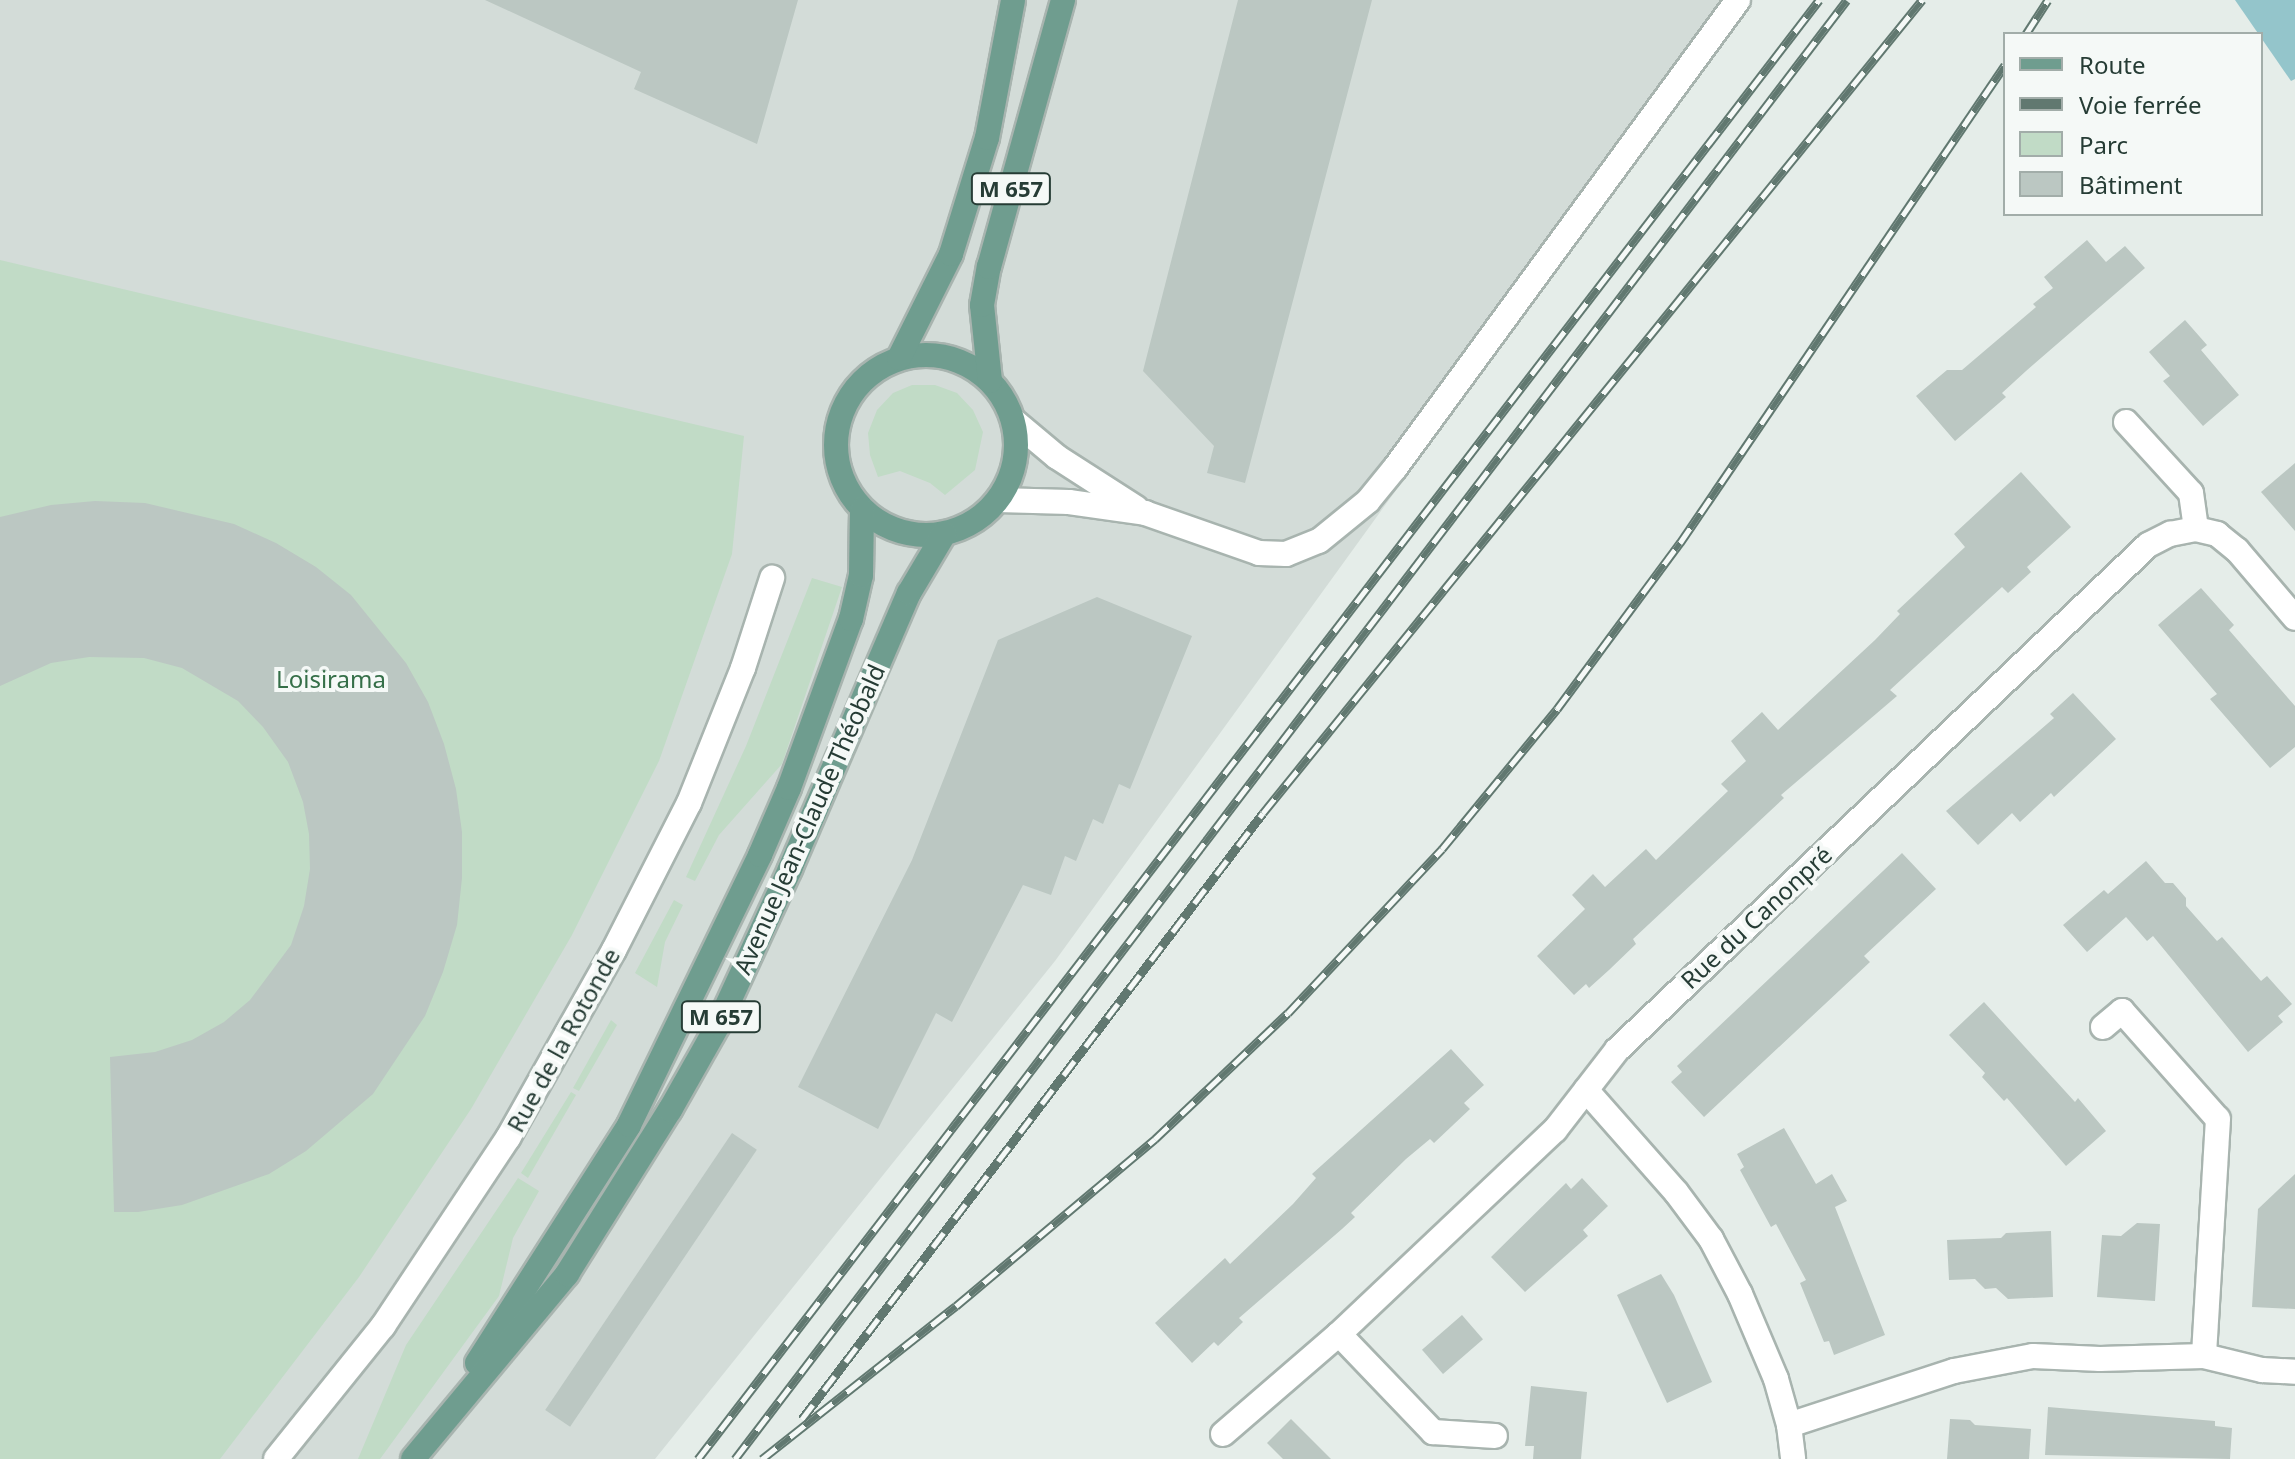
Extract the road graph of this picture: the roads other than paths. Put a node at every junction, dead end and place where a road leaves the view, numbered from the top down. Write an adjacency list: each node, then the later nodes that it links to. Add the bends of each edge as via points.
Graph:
1 (1013, 0): 4 (main road, M 657, via 987,138 955,239)
2 (1063, 0): 5 (main road, M 657, via 989,267 982,305)
3 (1738, 0): 10 (street, via 1368,501 1319,541 1286,554 1259,553)
4 (899, 358): 5 (main road, via 931,354 953,359); 9 (main road, via 861,381 839,418 836,460)
5 (990, 381): 6 (main road)
6 (1014, 421): 8 (main road, via 1015,462); 10 (street, via 1079,473)
7 (2126, 422): 11 (street, via 2191,493)
8 (998, 500): 10 (street, via 1069,502); 12 (main road, via 974,522)
9 (862, 510): 12 (main road, via 886,527 914,535); 23 (main road, Avenue Jean-Claude Théobald / M 657, via 861,575 851,619 789,788 714,955 629,1125)
10 (1145, 513)
11 (2196, 529): 14 (street, via 2217,534 2237,550); 16 (street, Rue du Canonpré, via 2148,545 1617,1050)
12 (944, 534): 23 (main road, Avenue Jean-Claude Théobald / M 657, via 909,593 718,1025 670,1110 567,1274)
13 (772, 578): 24 (street, Rue de la Rotonde, via 689,803 599,977 508,1138 383,1326)
14 (2295, 618)
15 (2103, 1027): 18 (street, via 2122,1011 2218,1119)
16 (1586, 1090): 17 (street, Rue du Canonpré, via 1555,1130); 20 (street, via 1711,1239 1776,1379)
17 (1339, 1334): 21 (street, Rue du Canonpré); 22 (street, via 1433,1432)
18 (2204, 1356): 19 (street); 20 (street, via 2033,1356 1954,1371)
19 (2295, 1372)
20 (1789, 1425): 25 (street)
21 (1223, 1434)
22 (1495, 1436)
23 (416, 1456)
24 (276, 1459)
25 (1793, 1459)

